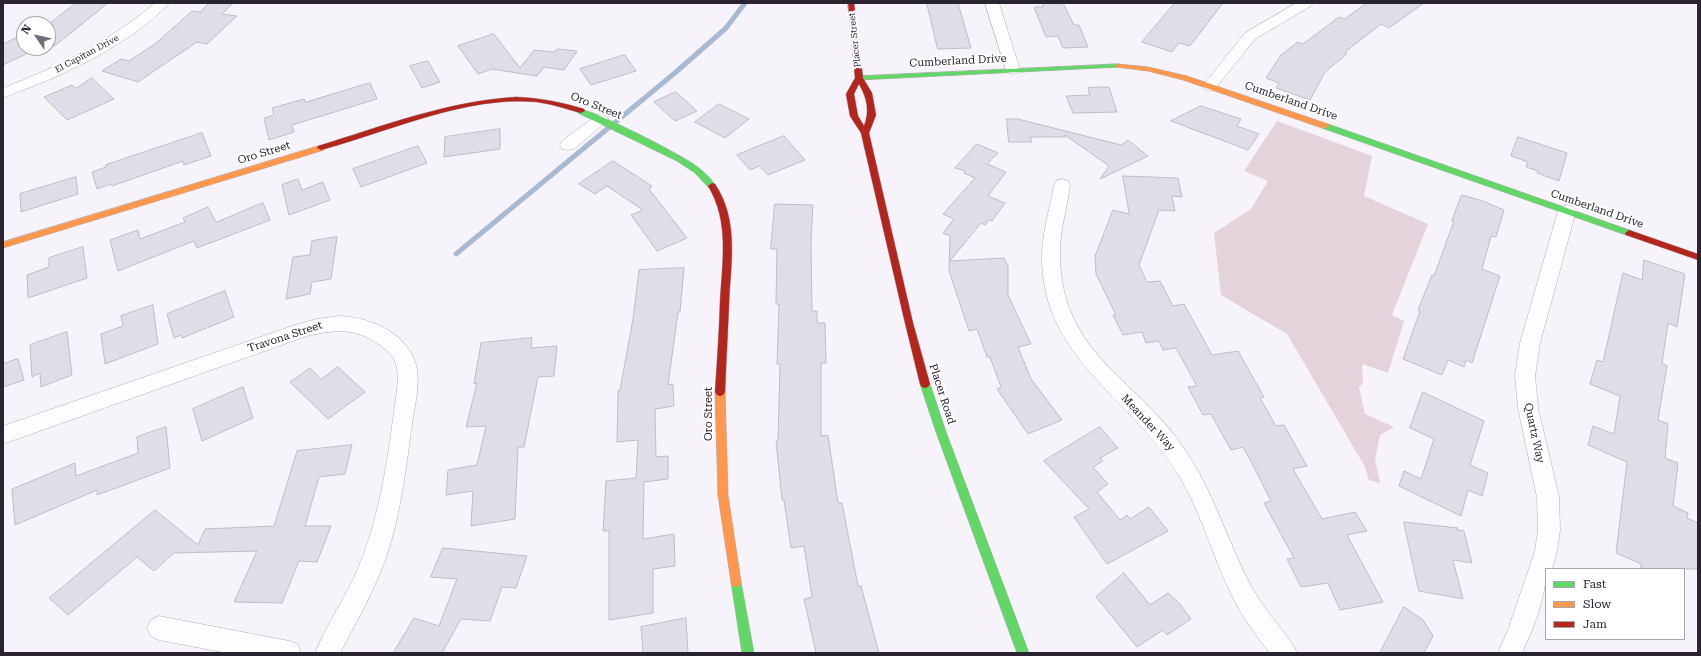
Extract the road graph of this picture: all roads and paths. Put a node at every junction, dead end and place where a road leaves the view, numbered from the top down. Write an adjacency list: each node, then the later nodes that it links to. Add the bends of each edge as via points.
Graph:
1 (163, 3): 8 (street, El Capitan Drive, via 134,27 95,52)
2 (851, 3): 6 (street, Placer Street)
3 (992, 3): 5 (street)
4 (1306, 3): 7 (street, via 1250,36)
5 (1013, 70): 6 (street, Cumberland Drive); 7 (street, Cumberland Drive, via 1124,65 1158,70)
6 (859, 78): 10 (street, via 868,93 872,115); 10 (street, Placer Road, via 850,94 854,116)
7 (1210, 86): 13 (street, Cumberland Drive)
8 (3, 93)
9 (600, 119): 11 (street); 14 (street, Oro Street, via 571,107 544,100 495,99 469,104); 20 (street, Oro Street, via 687,163 707,179 725,211 728,236 720,398 722,472 727,524)
10 (865, 133): 21 (street, Placer Road, via 923,377)
11 (568, 145)
12 (1062, 185): 22 (street, Meander Way, via 1051,257 1054,286 1067,328 1096,369 1149,420 1180,458 1198,487 1220,544 1243,593 1254,613)
13 (1567, 211): 15 (street, Cumberland Drive); 23 (street, Quartz Way, via 1530,342 1525,376 1528,408 1548,497 1549,530 1546,551)
14 (3, 245)
15 (1698, 257)
16 (3, 434): 19 (street, Travona Street, via 306,329 348,323 362,326 383,337 401,352 407,374 392,489 374,556)
17 (159, 628): 18 (street)
18 (289, 653)
19 (327, 653)
20 (748, 653)
21 (1023, 653)
22 (1285, 653)
23 (1510, 653)

